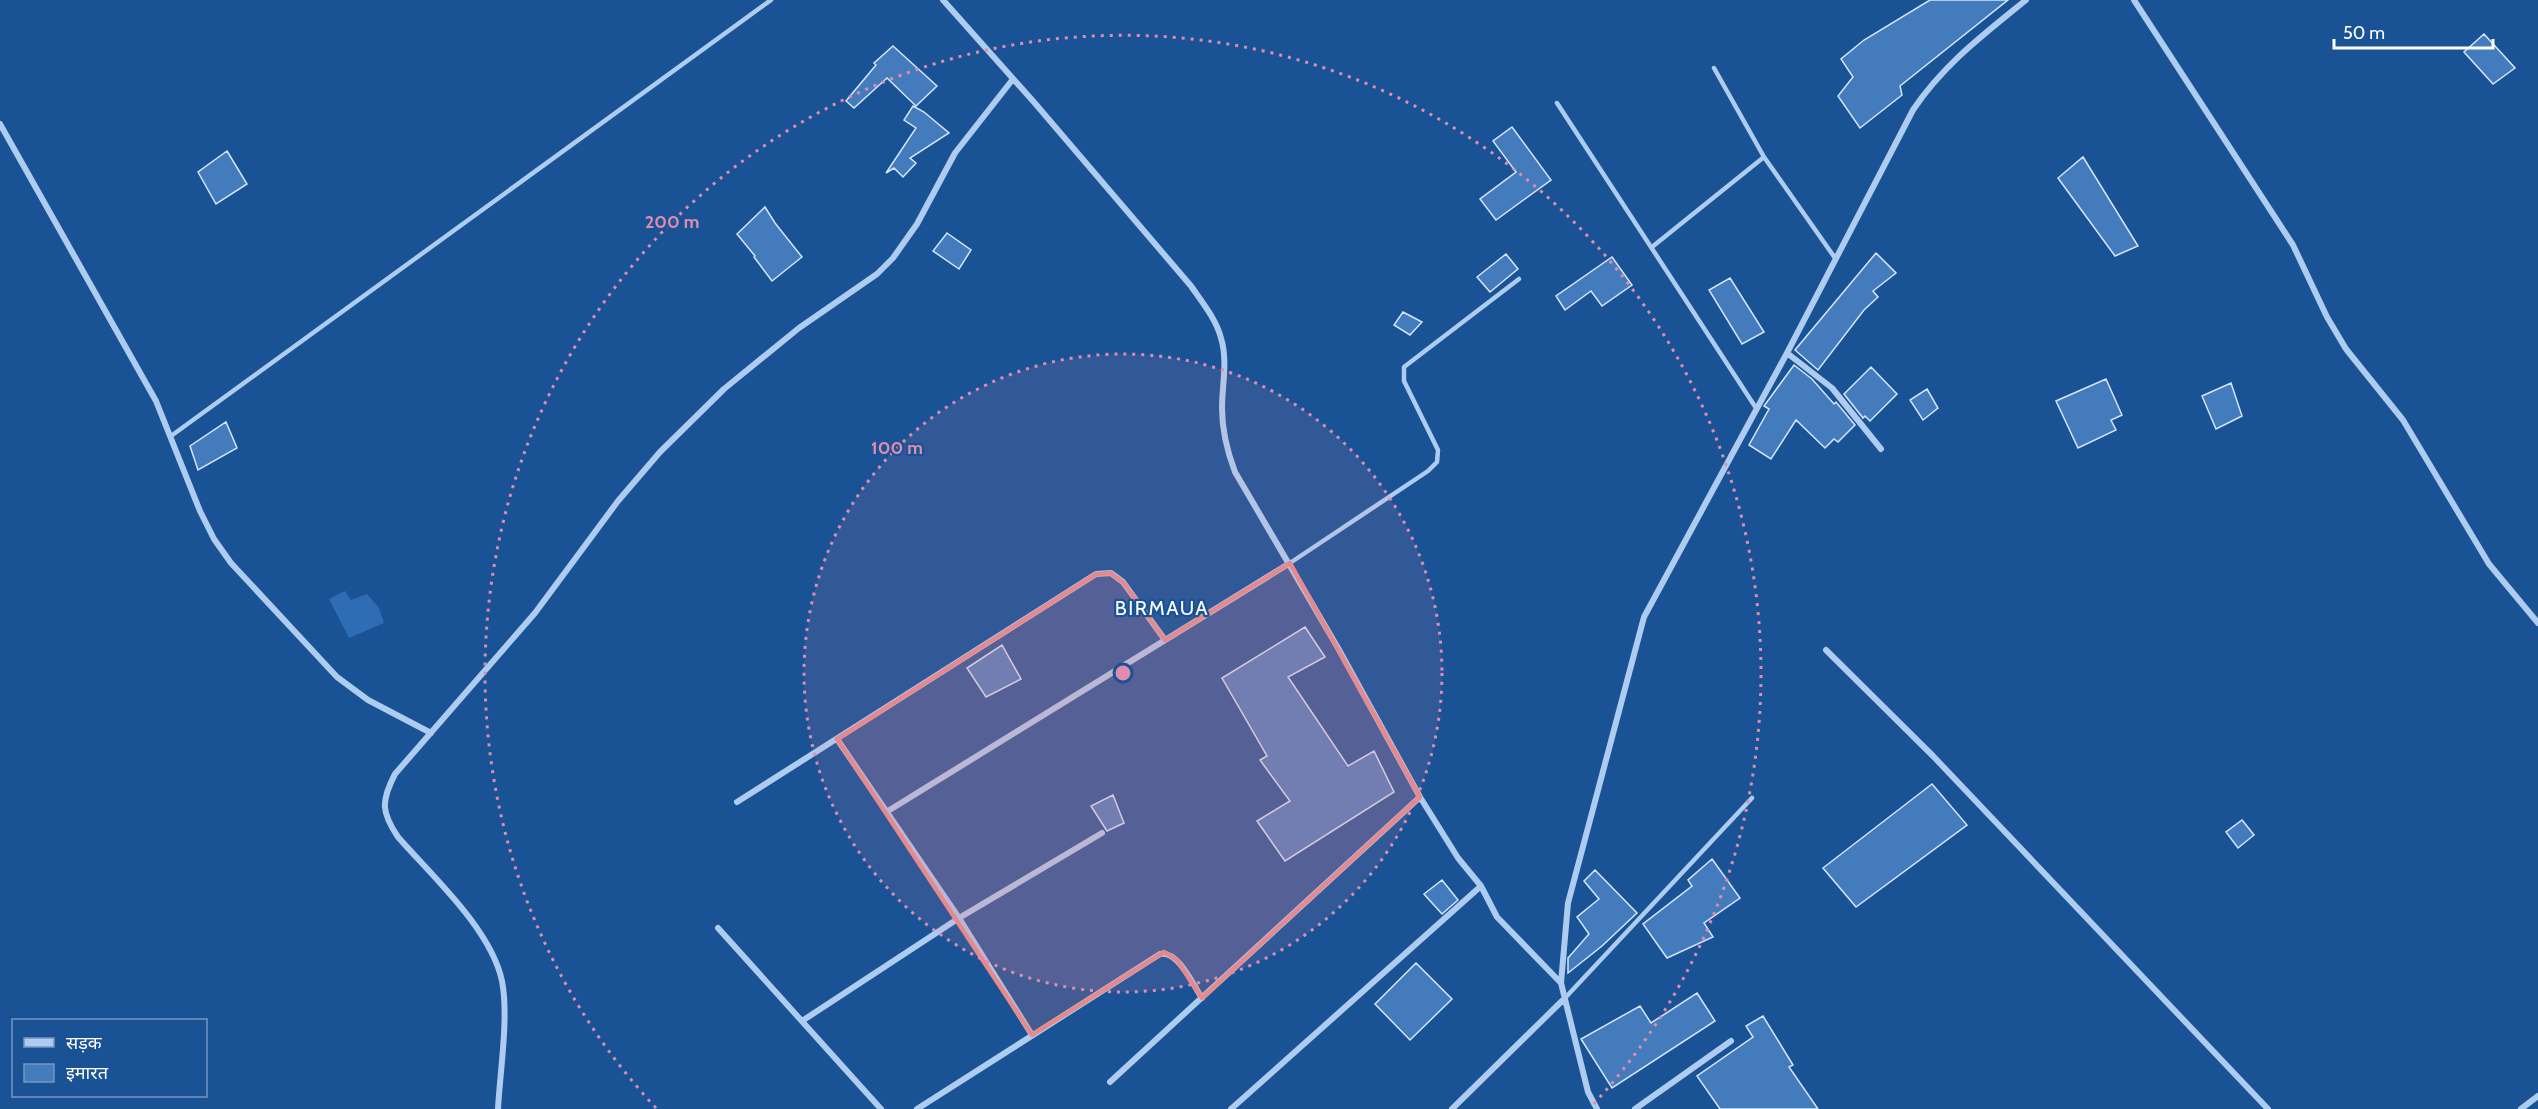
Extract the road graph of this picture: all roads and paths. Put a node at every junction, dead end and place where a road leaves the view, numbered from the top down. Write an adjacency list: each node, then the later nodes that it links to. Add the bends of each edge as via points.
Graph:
1 (771, 0): 15 (lane)
2 (943, 0): 6 (street)
3 (2026, 0): 11 (street, via 1955,57 1929,86)
4 (2134, 0): 18 (street, via 2293,245 2346,349 2403,420 2489,564)
5 (1714, 68): 9 (lane)
6 (1013, 79): 17 (street, via 1191,286 1210,314 1225,356 1224,441 1235,472); 21 (street, via 955,153 918,224 894,258 724,388 682,430 618,501 535,613)
7 (1557, 104): 10 (lane)
8 (0, 124): 15 (street, via 135,360)
9 (1764, 158): 10 (lane); 11 (lane)
10 (1652, 247): 14 (lane)
11 (1835, 258): 13 (street)
12 (1519, 279): 17 (lane, via 1404,368 1404,381 1438,450 1437,462)
13 (1787, 353): 14 (street); 16 (street, via 1833,388)
14 (1756, 408): 31 (street, via 1644,617 1568,903)
15 (171, 436): 21 (street, via 200,511 231,563 337,677 368,700)
16 (1881, 450)
17 (1290, 563): 19 (street); 23 (street)
18 (2538, 623)
19 (1165, 640): 22 (street, via 1123,582 1111,573 1096,574); 26 (street)
20 (1826, 650): 46 (street, via 1933,756)
21 (431, 733): 39 (street, via 395,774 386,793 384,811 398,837 478,929 498,966 504,1004)
22 (837, 738): 25 (street); 26 (street)
23 (1420, 797): 28 (street); 32 (street)
24 (1752, 798): 33 (lane)
25 (737, 802)
26 (888, 812): 29 (street)
27 (1102, 834): 29 (street)
28 (1480, 886): 31 (street, via 1497,917); 42 (street)
29 (960, 918): 34 (street); 35 (street)
30 (718, 928): 34 (street)
31 (1561, 983): 33 (street)
32 (1202, 998): 35 (street, via 1177,960 1164,953); 37 (street)
33 (1565, 998): 43 (street); 44 (street, via 1588,1092)
34 (802, 1021): 40 (street)
35 (1032, 1035): 41 (street)
36 (1731, 1041): 45 (street)
37 (1110, 1082)
38 (2538, 1096): 47 (street)
39 (498, 1109)
40 (881, 1109)
41 (916, 1109)
42 (1231, 1109)
43 (1452, 1109)
44 (1597, 1109)
45 (1635, 1109)
46 (2268, 1109)
47 (2521, 1109)

